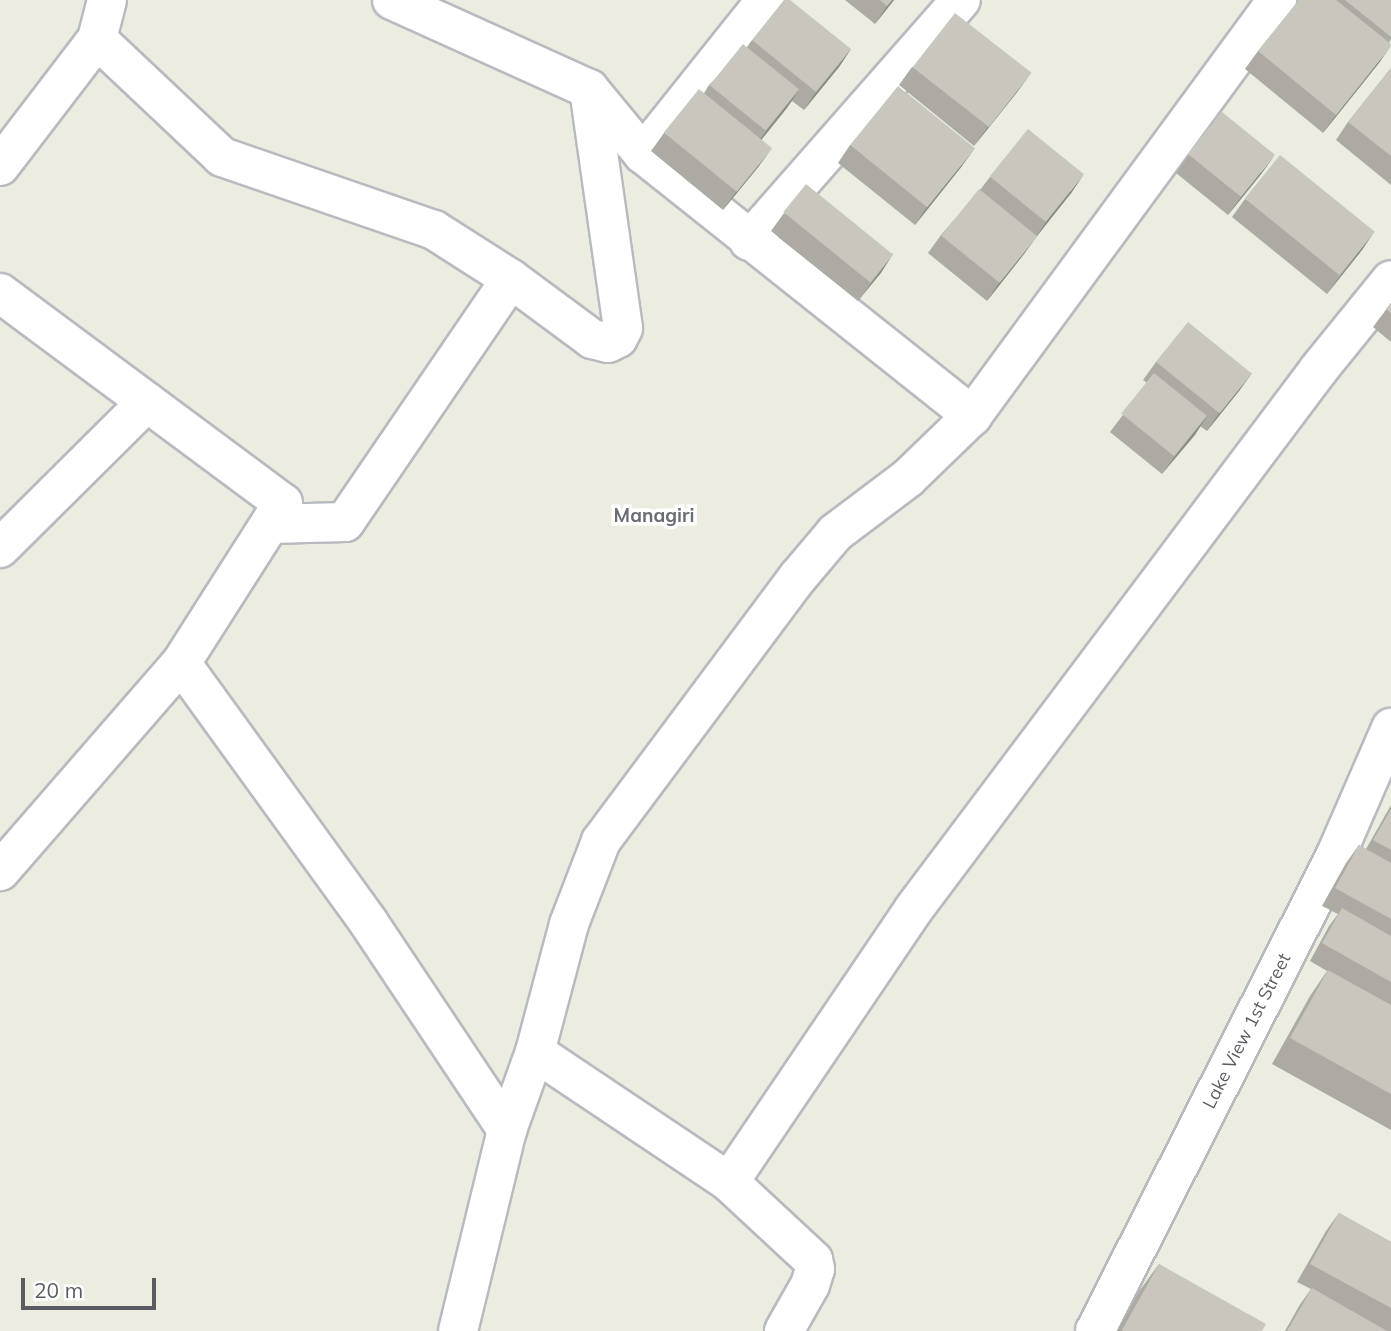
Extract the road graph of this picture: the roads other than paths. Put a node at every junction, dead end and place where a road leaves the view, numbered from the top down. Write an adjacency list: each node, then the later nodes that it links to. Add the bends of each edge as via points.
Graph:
1 (107, 0): 6 (street)
2 (392, 0): 7 (street)
3 (766, 0): 8 (street)
4 (961, 0): 10 (street)
5 (1277, 0): 15 (street)
6 (97, 39): 9 (street); 11 (street, via 222,157 434,230)
7 (589, 89): 8 (street); 11 (street, via 623,328 618,338 608,343 592,339)
8 (643, 154): 10 (street)
9 (0, 166)
10 (749, 240): 15 (street)
11 (511, 279): 16 (street, via 345,522)
12 (1391, 280): 23 (street, via 1319,369 913,911)
13 (0, 293): 14 (street)
14 (147, 402): 16 (street, via 284,503); 17 (street)
15 (972, 416): 21 (street, via 908,478 835,533 601,841 569,924)
16 (270, 524): 18 (street)
17 (0, 548)
18 (181, 663): 20 (street); 22 (street, via 369,923)
19 (1391, 728): 26 (street, Lake View 1st Street, via 1335,856)
20 (0, 871)
21 (535, 1052): 22 (street); 23 (street)
22 (507, 1130): 24 (street)
23 (729, 1182): 25 (street, via 813,1260 810,1285)
24 (458, 1331)
25 (784, 1331)
26 (1095, 1331)

